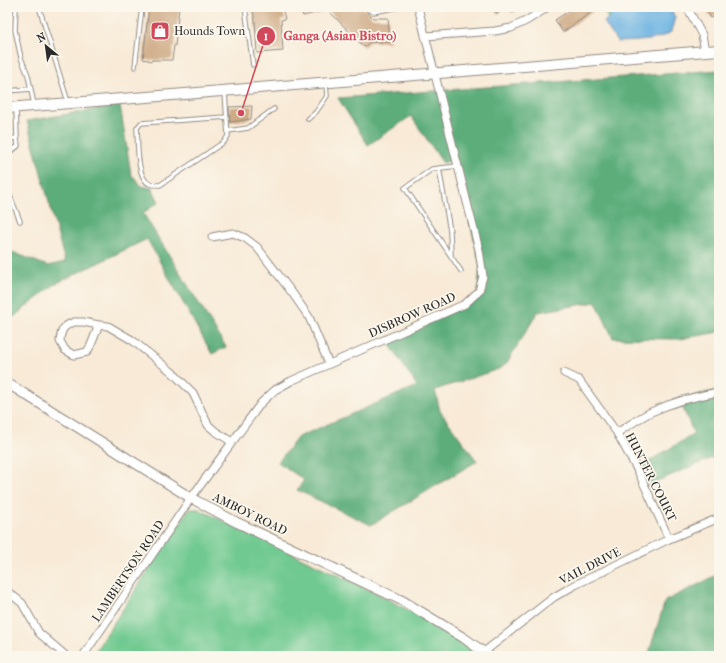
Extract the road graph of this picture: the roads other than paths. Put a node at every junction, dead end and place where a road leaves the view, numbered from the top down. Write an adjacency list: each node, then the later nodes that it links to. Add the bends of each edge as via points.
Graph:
1 (16, 7): 17 (lane, via 15,30)
2 (39, 7): 20 (lane)
3 (142, 7): 14 (lane)
4 (245, 7): 13 (lane)
5 (368, 7): 6 (lane, via 373,12)
6 (399, 7)
7 (418, 7): 10 (street, DISBROW ROAD)
8 (548, 7): 10 (street, via 511,28)
9 (687, 7): 12 (street, via 702,35)
10 (425, 36): 15 (street, DISBROW ROAD)
11 (719, 50): 12 (main road)
12 (705, 51): 15 (main road)
13 (252, 65)
14 (135, 67)
15 (435, 74): 16 (main road); 30 (street, DISBROW ROAD)
16 (326, 83): 19 (main road); 25 (lane, via 327,96)
17 (31, 89): 18 (lane); 21 (lane)
18 (7, 91)
19 (225, 91): 20 (main road); 24 (lane)
20 (68, 103): 21 (main road)
21 (34, 106): 22 (main road)
22 (12, 107): 27 (lane)
23 (274, 110): 26 (lane, via 248,128)
24 (227, 117): 26 (lane); 26 (lane, via 141,124 137,128 140,170 144,179 149,184 160,185 224,142)
25 (308, 119)
26 (228, 131)
27 (17, 138): 28 (lane); 29 (lane, via 18,146)
28 (7, 139)
29 (7, 151)
30 (458, 166): 31 (lane); 38 (street, DISBROW ROAD, via 479,250 483,276 479,291 465,304)
31 (438, 168): 35 (lane, via 450,231); 35 (lane, via 432,169 405,188)
32 (7, 188): 33 (lane)
33 (20, 221)
34 (212, 237): 38 (street, via 233,233 257,247 309,317)
35 (451, 256): 36 (lane)
36 (461, 271)
37 (100, 325): 37 (street, via 78,322 67,324 60,341 62,346 74,355 84,353 91,345); 43 (street, via 108,326 132,340 172,372 193,393 208,425)
38 (329, 364): 43 (street, DISBROW ROAD, via 275,390 261,403)
39 (564, 373): 42 (street, HUNTER COURT, via 579,380)
40 (7, 383): 44 (street, AMBOY ROAD)
41 (719, 392): 42 (street, via 670,404)
42 (617, 433): 46 (street, HUNTER COURT, via 638,471)
43 (232, 442): 44 (street, DISBROW ROAD)
44 (191, 498): 48 (street, AMBOY ROAD, via 403,601); 50 (street, LAMBERTSON ROAD)
45 (719, 518): 46 (street, VAIL DRIVE)
46 (669, 539): 48 (street, VAIL DRIVE, via 593,575 554,597)
47 (7, 591): 49 (street, via 22,603 39,633)
48 (486, 654)
49 (66, 656)
50 (83, 656)

